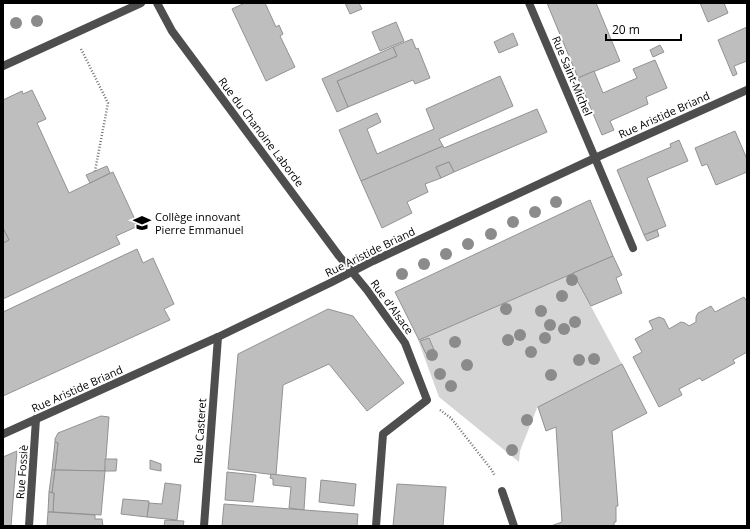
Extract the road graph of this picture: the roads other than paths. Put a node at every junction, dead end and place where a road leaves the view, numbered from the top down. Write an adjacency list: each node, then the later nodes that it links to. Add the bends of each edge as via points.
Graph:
1 (142, 3): 4 (street)
2 (157, 3): 8 (street, Rue du Chanoine Laborde, via 172,31)
3 (529, 3): 6 (street, Rue Saint-Michel)
4 (3, 66)
5 (747, 90): 6 (street, Rue Aristide Briand)
6 (595, 158): 7 (street, Rue Saint-Michel); 8 (street, Rue Aristide Briand)
7 (632, 248)
8 (351, 271): 9 (street, Rue Aristide Briand); 15 (street, Rue d'Alsace, via 405,343 427,400 383,434)
9 (218, 337): 10 (street, Rue Aristide Briand); 14 (street, Rue Casteret)
10 (36, 418): 11 (street, Rue Aristide Briand); 13 (street, Rue Fossiè)
11 (3, 434)
12 (502, 491): 16 (street)
13 (29, 526)
14 (204, 526)
15 (376, 526)
16 (514, 526)

